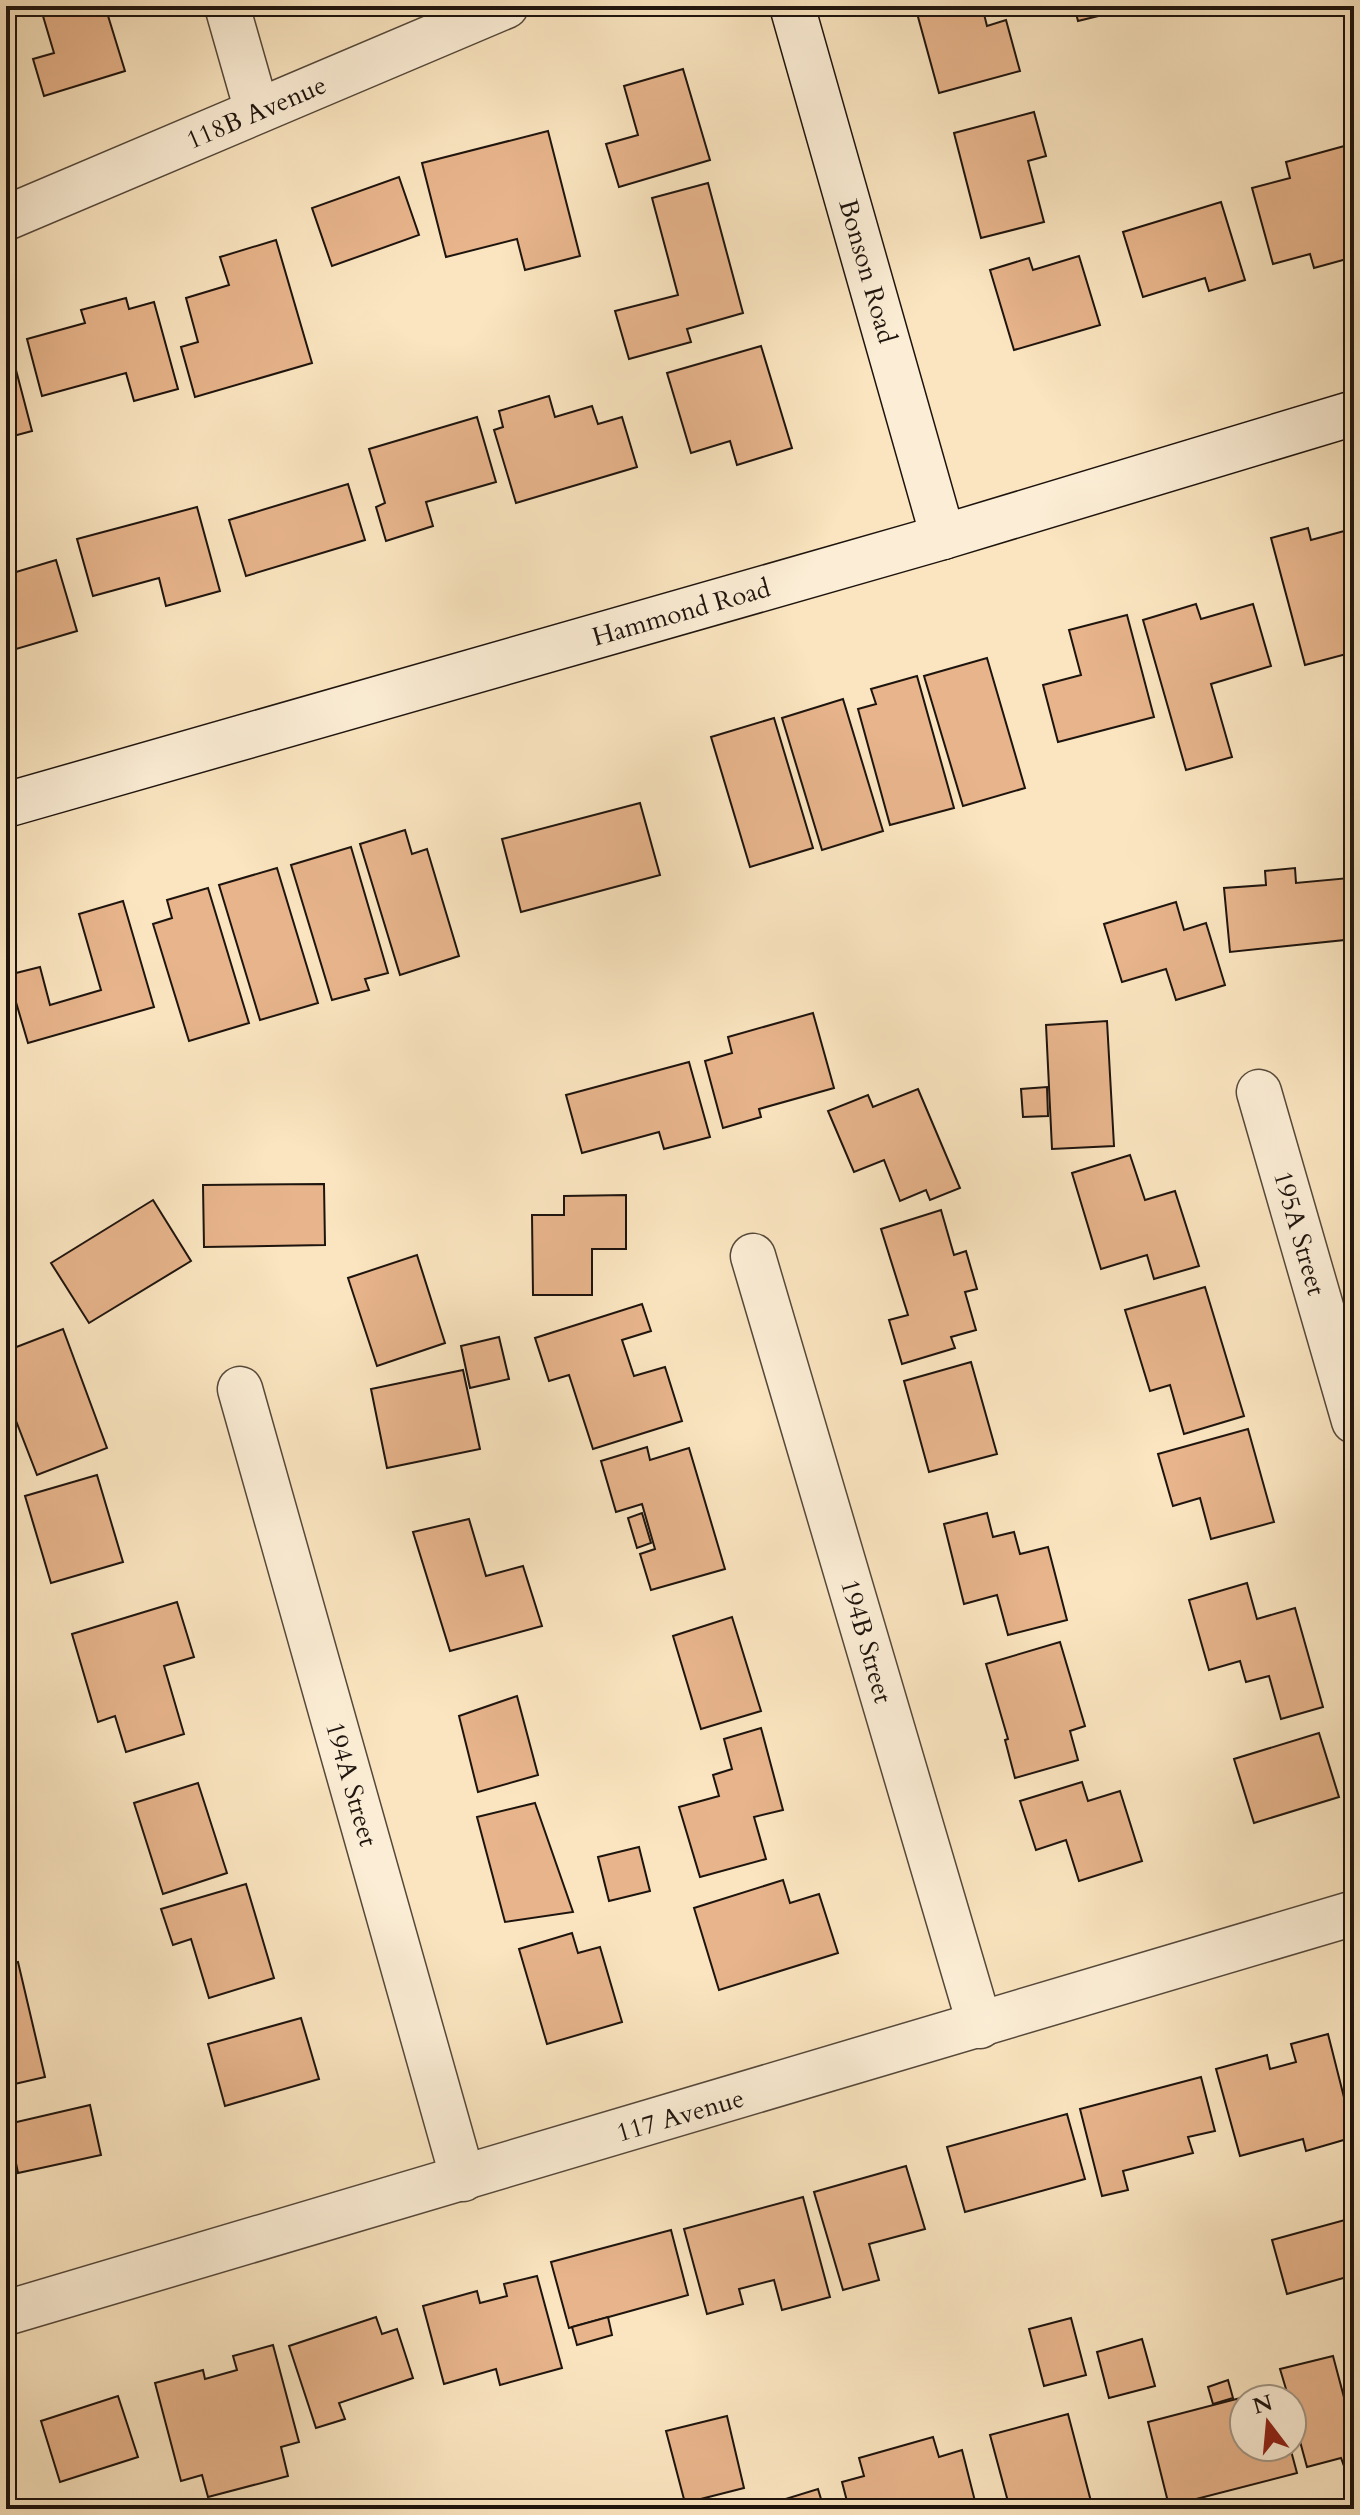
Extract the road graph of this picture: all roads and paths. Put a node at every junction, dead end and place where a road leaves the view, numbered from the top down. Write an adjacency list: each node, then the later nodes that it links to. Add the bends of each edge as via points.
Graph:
1 (227, 6): 4 (street)
2 (506, 6): 4 (street, 118B Avenue)
3 (792, 6): 7 (street, Bonson Road)
4 (257, 111): 5 (street, 118B Avenue)
5 (6, 218)
6 (1354, 413): 7 (street, Hammond Road)
7 (943, 537): 8 (street, Hammond Road)
8 (6, 805)
9 (1259, 1092): 12 (street, 195A Street)
10 (753, 1256): 14 (street, 194B Street)
11 (240, 1389): 15 (street, 194A Street)
12 (1354, 1421)
13 (1354, 1913): 14 (street, 117 Avenue)
14 (980, 2026): 15 (street, 117 Avenue)
15 (463, 2179): 16 (street, 117 Avenue)
16 (6, 2313)

